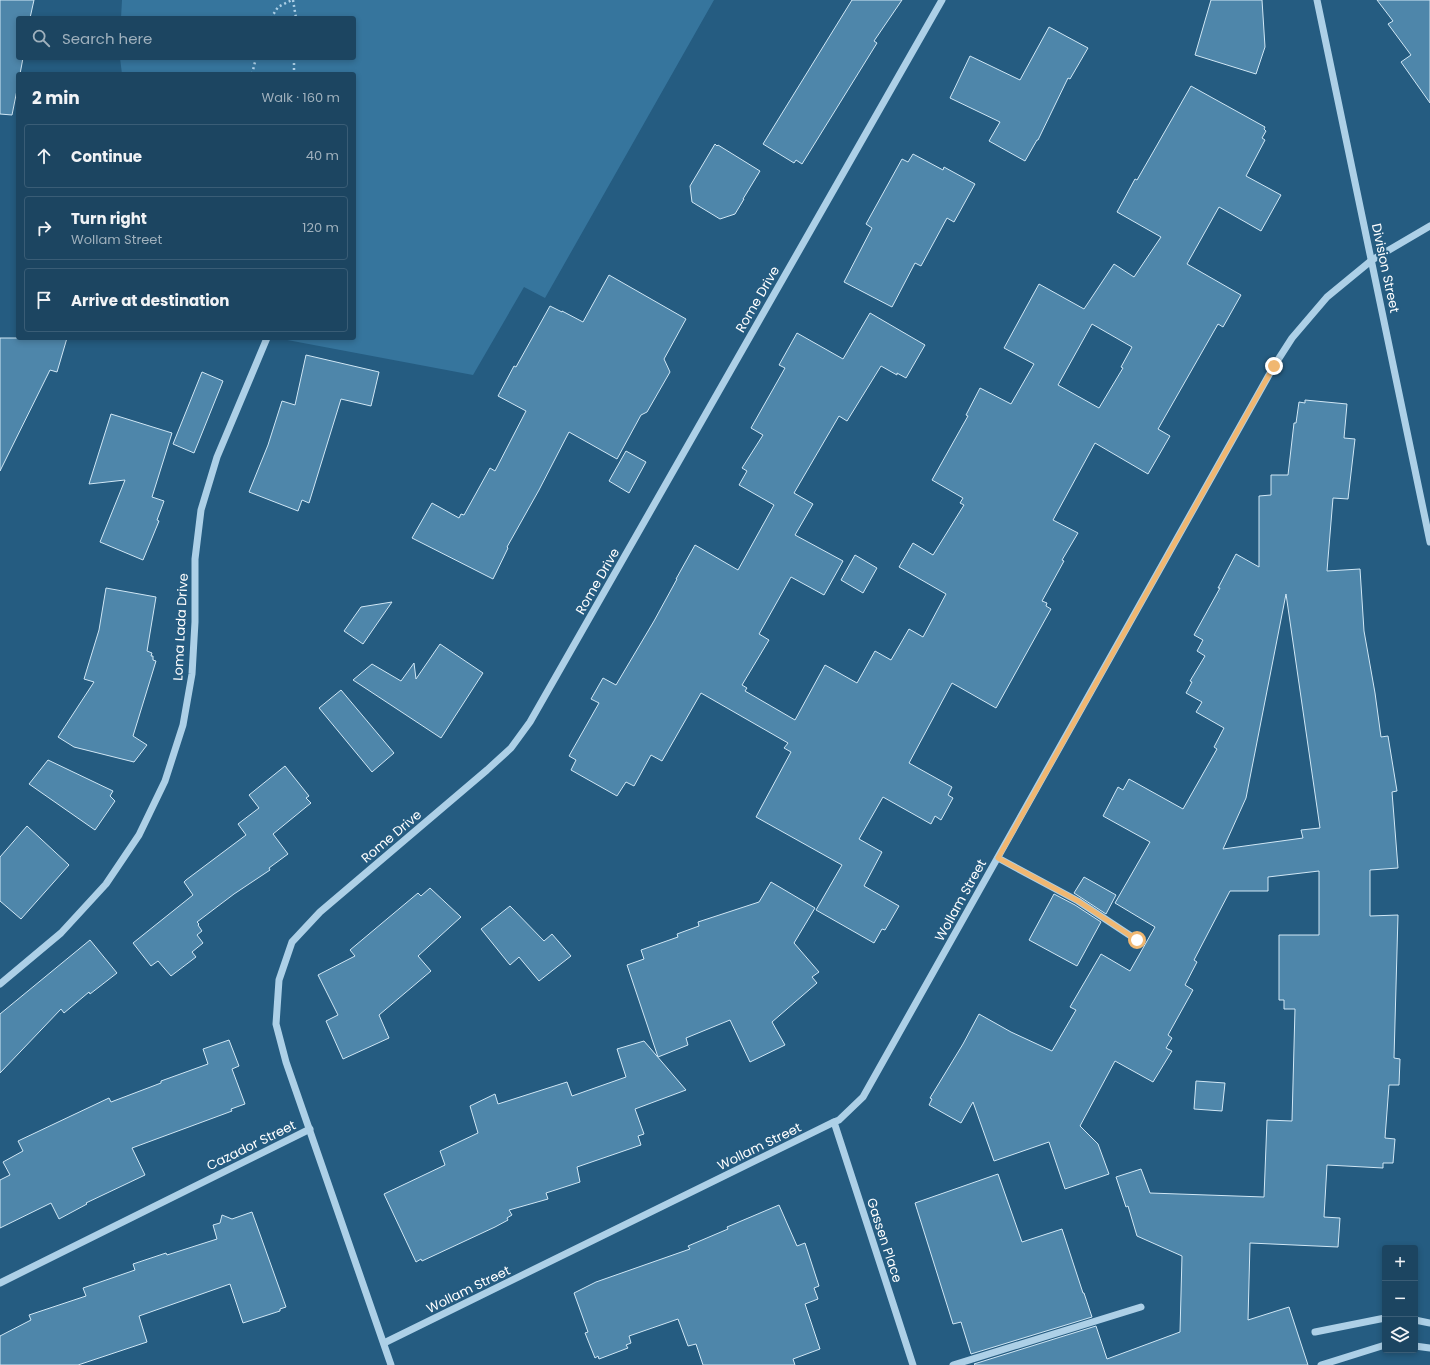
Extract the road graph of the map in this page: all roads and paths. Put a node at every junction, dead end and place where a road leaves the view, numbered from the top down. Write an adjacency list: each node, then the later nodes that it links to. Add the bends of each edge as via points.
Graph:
1 (293, 0): 4 (path, via 278,7); 5 (path)
2 (942, 0): 18 (street, Rome Drive, via 530,722 511,748 492,766 320,912 292,942 279,980 276,1024 286,1062)
3 (1317, 0): 11 (street, Division Street)
4 (272, 16)
5 (296, 16)
6 (256, 60): 8 (path)
7 (294, 60): 9 (path)
8 (252, 72)
9 (294, 72)
10 (1430, 226): 11 (street, Wollam Street)
11 (1372, 260): 13 (street, Division Street); 14 (street, Wollam Street, via 1327,297 1292,338 1274,366)
12 (266, 340): 16 (street, Loma Lada Drive, via 217,457 201,510 195,559 192,674 183,725 165,782 139,835 106,884 61,933)
13 (1430, 542)
14 (998, 858): 15 (street, via 1078,901); 17 (street, Wollam Street, via 863,1097)
15 (1137, 940)
16 (0, 984)
17 (834, 1122): 25 (street, Wollam Street); 30 (street, Gassen Place)
18 (310, 1129): 19 (street, Cazador Street); 25 (street, Cazador Street)
19 (0, 1283)
20 (1140, 1307): 31 (street)
21 (1382, 1319): 24 (street)
22 (1418, 1321): 23 (street)
23 (1430, 1323)
24 (1315, 1332)
25 (384, 1344): 29 (street, Cazador Street)
26 (1382, 1345): 32 (street)
27 (1418, 1346): 28 (street)
28 (1430, 1348)
29 (391, 1365)
30 (913, 1365)
31 (953, 1365)
32 (1320, 1365)

